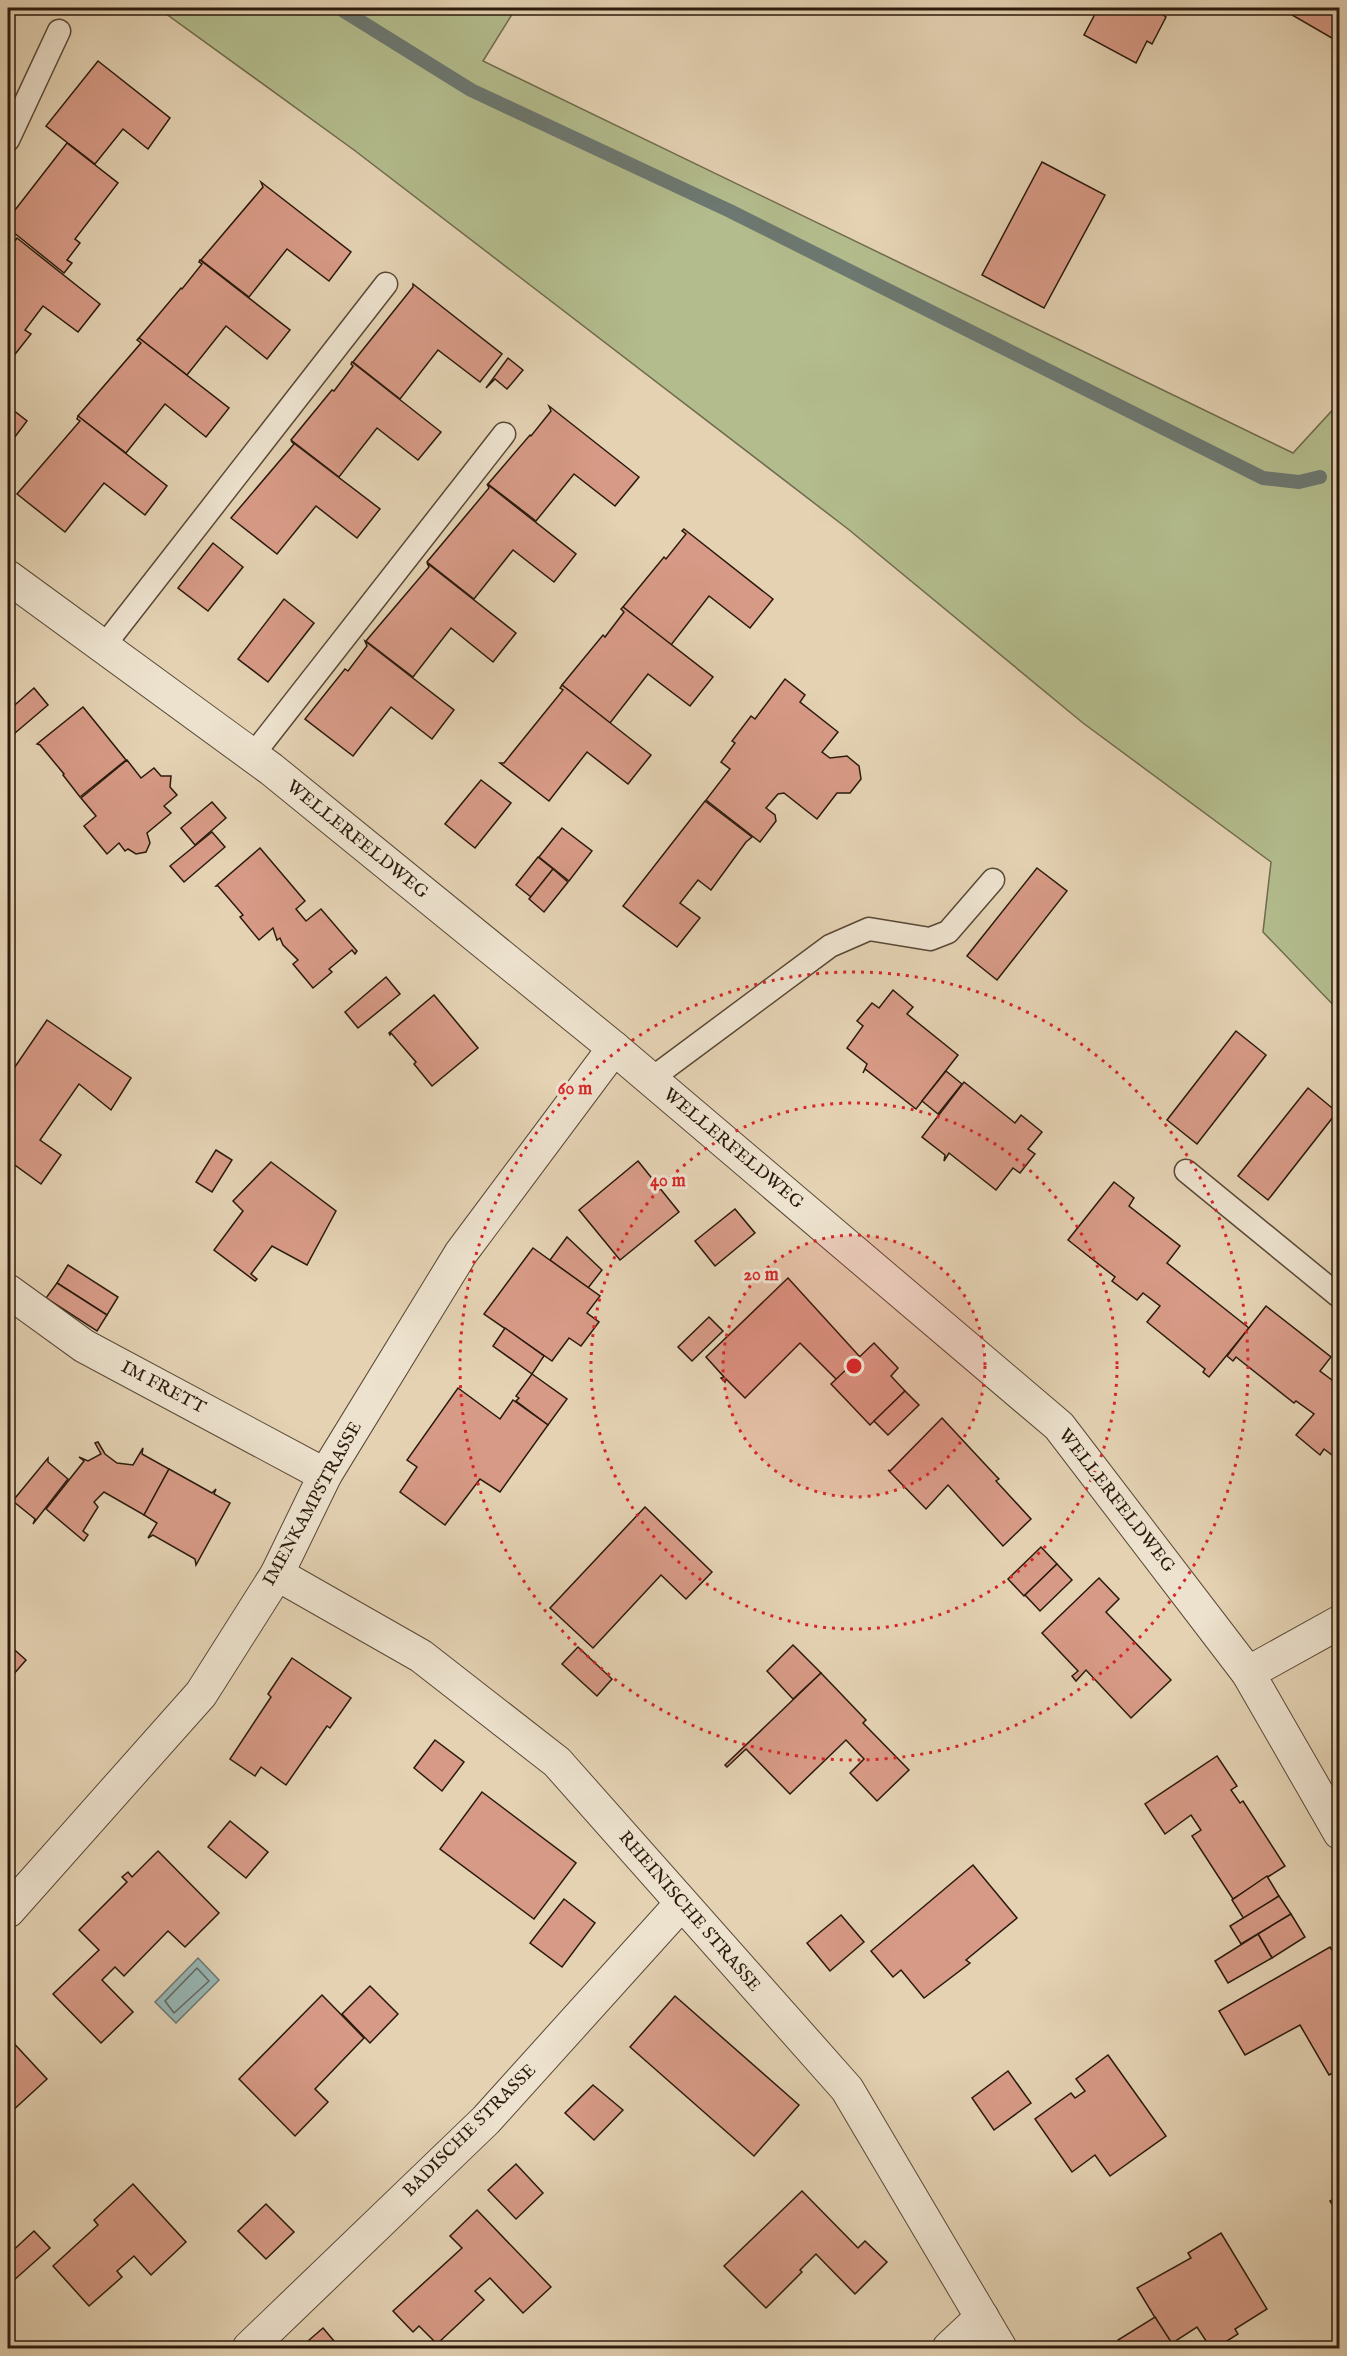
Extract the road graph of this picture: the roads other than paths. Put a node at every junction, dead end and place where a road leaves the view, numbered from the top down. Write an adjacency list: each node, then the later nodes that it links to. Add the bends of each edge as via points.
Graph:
1 (59, 31): 2 (lane)
2 (8, 140)
3 (386, 284): 6 (lane)
4 (504, 434): 7 (lane)
5 (8, 577): 6 (street, WELLERFELDWEG)
6 (103, 647): 7 (street, WELLERFELDWEG)
7 (252, 756): 9 (street, WELLERFELDWEG)
8 (993, 880): 10 (lane, via 948,932 930,939 869,929 830,946)
9 (614, 1048): 10 (street, WELLERFELDWEG); 14 (street, IMENKAMPSTRASSE, via 461,1253)
10 (651, 1079): 17 (street, WELLERFELDWEG, via 1059,1426)
11 (1186, 1171): 13 (lane)
12 (8, 1291): 14 (street, IM FRETT, via 84,1346)
13 (1340, 1298)
14 (325, 1475): 15 (street, IMENKAMPSTRASSE)
15 (277, 1574): 19 (street, RHEINISCHE STRASSE, via 421,1656 557,1762); 20 (street, IMENKAMPSTRASSE, via 201,1694)
16 (1340, 1622): 17 (street)
17 (1248, 1673): 18 (street, WELLERFELDWEG)
18 (1340, 1833)
19 (681, 1904): 21 (street, RHEINISCHE STRASSE, via 847,2089); 22 (street, BADISCHE STRASSE, via 486,2120)
20 (8, 1911)
21 (982, 2317): 23 (street); 24 (street, RHEINISCHE STRASSE)
22 (249, 2349)
23 (949, 2349)
24 (1000, 2349)

